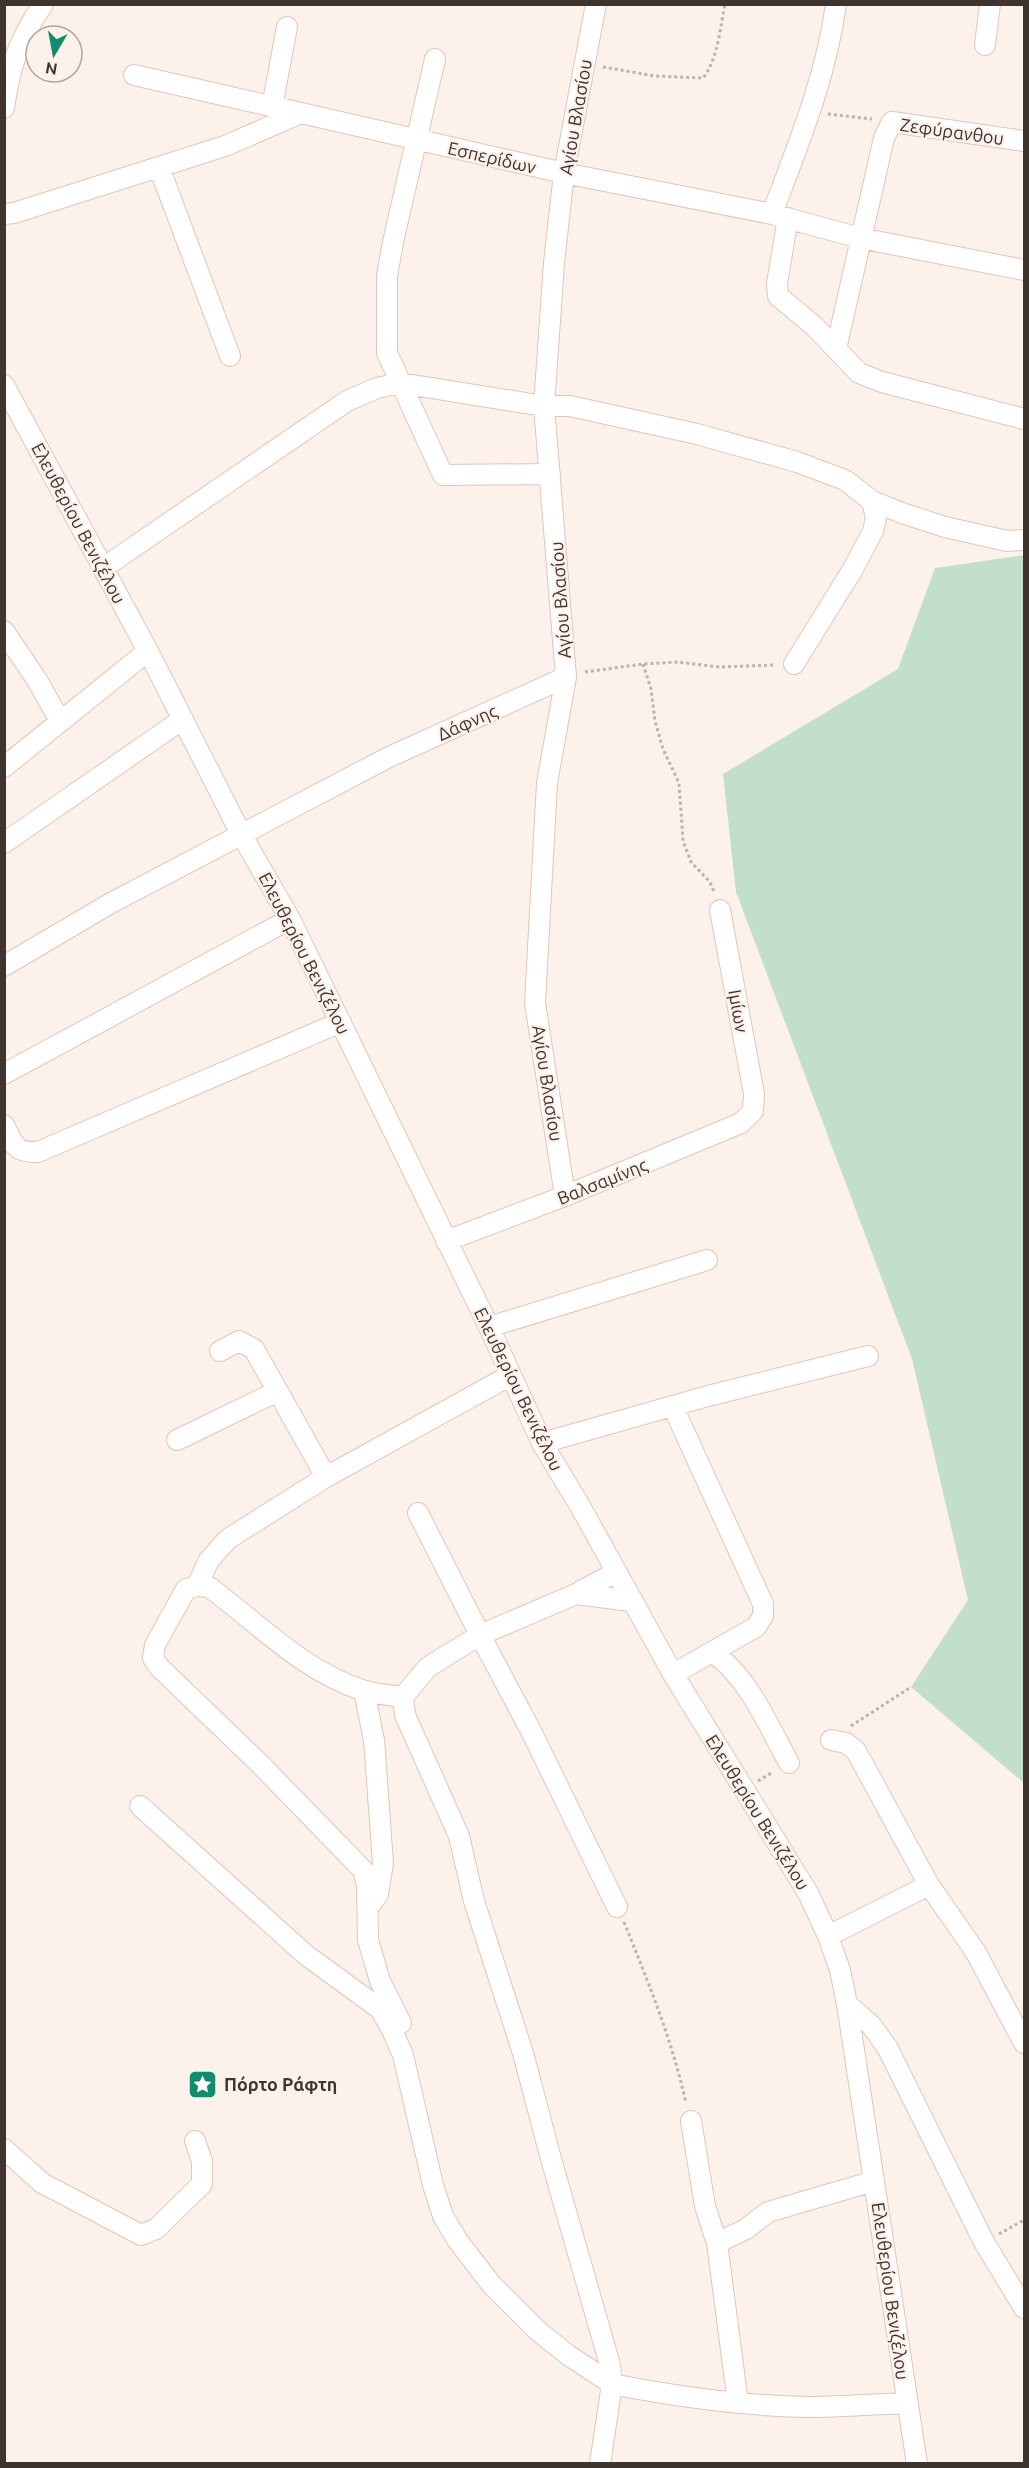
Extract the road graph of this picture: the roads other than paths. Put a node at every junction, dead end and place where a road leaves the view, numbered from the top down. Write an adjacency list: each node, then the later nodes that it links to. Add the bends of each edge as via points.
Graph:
1 (43, 4): 10 (street, via 18,47)
2 (596, 4): 15 (street, Αγίου Βλασίου)
3 (836, 4): 17 (street, via 826,62)
4 (990, 4): 6 (street)
5 (287, 27): 9 (street)
6 (985, 45)
7 (435, 59): 12 (street)
8 (134, 75): 9 (street, Εσπερίδων)
9 (272, 107): 11 (street, Εσπερίδων)
10 (4, 108)
11 (301, 113): 12 (street, Εσπερίδων); 14 (street, via 225,146)
12 (415, 139): 15 (street, Εσπερίδων); 22 (street, via 387,276 387,353)
13 (1024, 141): 18 (street, Ζεφύρανθου, via 892,122 884,138)
14 (159, 167): 16 (street); 21 (street)
15 (564, 173): 17 (street, Εσπερίδων); 24 (street, Αγίου Βλασίου)
16 (4, 214)
17 (780, 216): 18 (street, Εσπερίδων); 20 (street, via 778,296)
18 (860, 238): 19 (street, Εσπερίδων); 20 (street, Ζεφύρανθου)
19 (1024, 270)
20 (836, 349): 25 (street, via 859,373 882,382)
21 (230, 356)
22 (400, 383): 24 (street); 26 (street, via 443,475); 29 (street, via 347,401)
23 (4, 385): 29 (street, Ελευθερίου Βενιζέλου)
24 (544, 406): 26 (street, Αγίου Βλασίου); 27 (street, via 570,406 626,417 797,462 845,480)
25 (1024, 419)
26 (550, 474): 33 (street, Αγίου Βλασίου)
27 (872, 501): 28 (street, via 945,527 1007,541); 32 (street, via 876,518 873,531)
28 (1024, 540)
29 (103, 568): 31 (street, Ελευθερίου Βενιζέλου)
30 (4, 632): 35 (street, via 38,680)
31 (148, 651): 34 (street, Ελευθερίου Βενιζέλου); 35 (street)
32 (794, 664)
33 (566, 677): 37 (street, Δάφνης, via 388,758); 46 (street, Αγίου Βλασίου, via 547,783 535,1003)
34 (183, 719): 37 (street, Ελευθερίου Βενιζέλου); 38 (street)
35 (60, 721): 36 (street)
36 (4, 767)
37 (241, 834): 40 (street, Ελευθερίου Βενιζέλου); 41 (street, Δάφνης)
38 (4, 843)
39 (720, 910): 44 (street, Ιμίων, via 754,1094)
40 (290, 919): 42 (street, Ελευθερίου Βενιζέλου); 43 (street)
41 (4, 966)
42 (341, 1022): 45 (street, via 38,1152 24,1152 15,1146); 47 (street, Ελευθερίου Βενιζέλου)
43 (4, 1074)
44 (753, 1112): 46 (street, Βαλσαμίνης, via 741,1123)
45 (4, 1125)
46 (565, 1196): 47 (street, Βαλσαμίνης)
47 (446, 1241): 49 (street, Ελευθερίου Βενιζέλου)
48 (707, 1260): 49 (street)
49 (489, 1327): 52 (street, Ελευθερίου Βενιζέλου)
50 (220, 1351): 53 (street, via 239,1341 254,1349)
51 (868, 1356): 54 (street)
52 (511, 1375): 56 (street, Ελευθερίου Βενιζέλου); 57 (street)
53 (278, 1391): 55 (street); 57 (street)
54 (674, 1407): 56 (street); 64 (street, via 763,1604 763,1616 756,1627)
55 (177, 1440)
56 (542, 1443): 59 (street, Ελευθερίου Βενιζέλου)
57 (326, 1478): 60 (street, via 228,1539 209,1560)
58 (418, 1513): 63 (street)
59 (616, 1572): 61 (street); 62 (street, Ελευθερίου Βενιζέλου)
60 (197, 1586): 66 (street, via 209,1587 292,1653); 73 (street, via 186,1589 155,1645 153,1658 363,1870)
61 (576, 1594): 62 (street); 63 (street)
62 (631, 1601): 65 (street, Ελευθερίου Βενιζέλου)
63 (480, 1635): 67 (street, via 428,1667); 72 (street)
64 (712, 1652): 65 (street); 69 (street, via 724,1660 756,1703)
65 (673, 1674): 74 (street, Ελευθερίου Βενιζέλου, via 789,1859)
66 (363, 1691): 67 (street); 73 (street, via 374,1740 383,1863 378,1894)
67 (403, 1697): 84 (street, via 414,1739 459,1836 474,1901 523,2053 610,2365)
68 (831, 1740): 71 (street, via 846,1743 856,1751)
69 (789, 1762)
70 (140, 1806): 77 (street, via 306,1955 380,2009)
71 (928, 1885): 74 (street); 76 (street, via 975,1951)
72 (617, 1907)
73 (368, 1909): 77 (street, via 368,1940 380,1981 398,2015 405,2038)
74 (828, 1936): 75 (street, Ελευθερίου Βενιζέλου)
75 (847, 2004): 81 (street, Ελευθερίου Βενιζέλου); 83 (street, via 871,2025 887,2047 984,2241)
76 (1024, 2043)
77 (403, 2055): 84 (street, via 433,2185 443,2216 458,2241 491,2284 538,2331)
78 (691, 2121): 82 (street, via 705,2206)
79 (195, 2141): 80 (street, via 202,2161 202,2184 156,2229 141,2235 42,2183)
80 (4, 2149)
81 (874, 2181): 82 (street, via 768,2212 746,2229); 86 (street, Ελευθερίου Βενιζέλου)
82 (717, 2243): 85 (street)
83 (1024, 2308)
84 (612, 2384): 85 (street); 87 (street)
85 (738, 2403): 86 (street, via 811,2407)
86 (907, 2403): 88 (street, Ελευθερίου Βενιζέλου)
87 (600, 2463)
88 (917, 2463)

